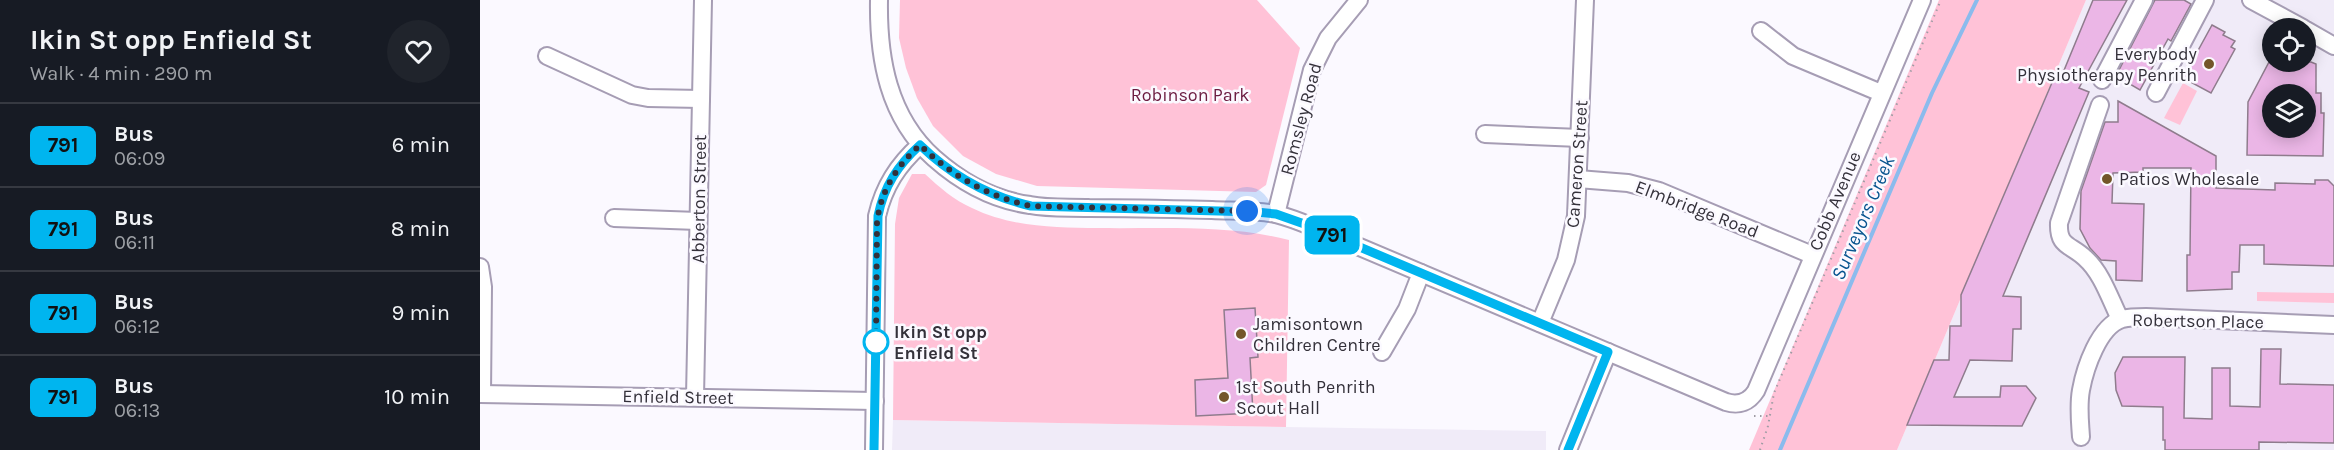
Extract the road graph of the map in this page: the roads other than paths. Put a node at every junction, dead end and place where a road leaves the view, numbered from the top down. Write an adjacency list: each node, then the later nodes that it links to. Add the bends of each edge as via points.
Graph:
1 (703, 0): 17 (street, Abberton Street)
2 (879, 0): 21 (street, via 885,75 897,108)
3 (1359, 0): 23 (street, Romsley Road, via 1342,17 1312,70)
4 (1585, 0): 20 (street, Cameron Street)
5 (1922, 0): 15 (street, Cobb Avenue)
6 (2144, 0): 14 (street)
7 (2205, 0): 16 (street)
8 (2251, 0): 9 (street)
9 (2284, 18)
10 (1761, 31): 15 (street, via 1793,56)
11 (2316, 36): 12 (street)
12 (2334, 46)
13 (547, 56): 17 (street, via 632,95)
14 (2102, 80)
15 (1881, 93): 26 (street, Cobb Avenue)
16 (2156, 93)
17 (701, 99): 25 (street, Abberton Street)
18 (2100, 105): 29 (street, via 2058,233 2062,242 2092,266)
19 (1485, 134): 20 (street)
20 (1580, 138): 22 (street, Cameron Street)
21 (920, 145): 23 (street, via 981,190 1031,206); 36 (street, via 894,172 878,216)
22 (1578, 179): 26 (street, Elmbridge Road, via 1628,183 1659,191); 30 (street, Cameron Street, via 1572,239)
23 (1276, 214): 28 (street)
24 (614, 218): 25 (street)
25 (698, 221): 35 (street, Abberton Street)
26 (1812, 255): 33 (street, Cobb Avenue, via 1750,409)
27 (480, 267): 34 (street)
28 (1421, 273): 30 (street); 32 (street, via 1403,318)
29 (2120, 319): 31 (street, Robertson Place); 37 (street, Robertson Place, via 2098,342 2081,389)
30 (1540, 323): 33 (street)
31 (2334, 325)
32 (1382, 352)
33 (1608, 352): 39 (street)
34 (481, 394): 35 (street, Enfield Street)
35 (694, 397): 36 (street, Enfield Street)
36 (875, 401): 38 (street)
37 (2081, 437)
38 (874, 450)
39 (1568, 450)

